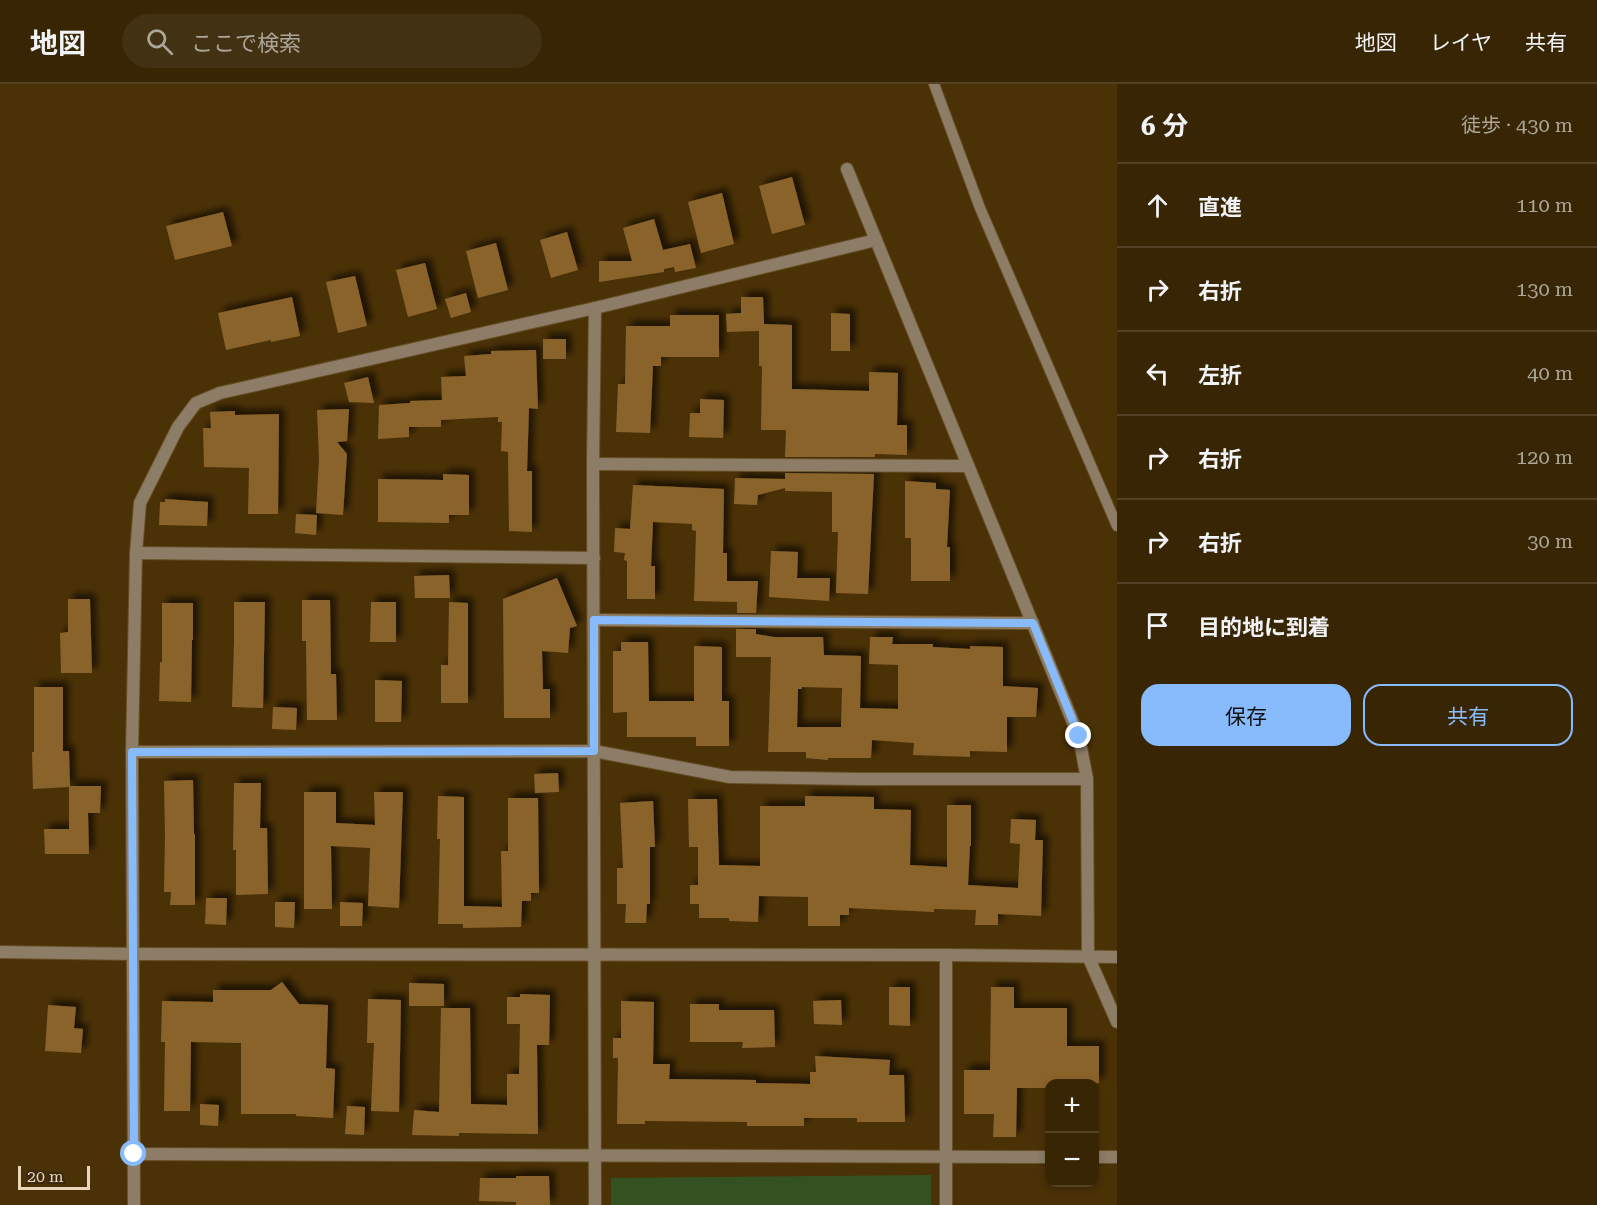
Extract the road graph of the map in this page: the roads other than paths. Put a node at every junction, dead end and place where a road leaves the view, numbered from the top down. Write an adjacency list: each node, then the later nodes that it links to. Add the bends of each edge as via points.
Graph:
1 (934, 84): 7 (lane, via 980,208)
2 (847, 170): 3 (street)
3 (876, 240): 4 (street); 6 (street)
4 (595, 308): 5 (street); 8 (street, via 220,393 196,403 178,427 140,503)
5 (593, 464): 6 (street); 9 (street)
6 (967, 466): 11 (street)
7 (1117, 526)
8 (135, 553): 9 (street); 13 (street)
9 (594, 558): 10 (street)
10 (594, 620): 11 (street); 12 (street)
11 (1033, 623): 14 (street, via 1079,736)
12 (594, 751): 13 (street); 14 (street, via 730,777); 18 (street)
13 (132, 752): 16 (street)
14 (1087, 779): 19 (street)
15 (0, 952): 16 (street)
16 (133, 954): 18 (street); 22 (street)
17 (946, 955): 18 (street); 19 (street); 27 (street)
18 (595, 956): 23 (street)
19 (1088, 956): 20 (street); 21 (street)
20 (1117, 957)
21 (1117, 1022)
22 (134, 1154): 23 (street); 28 (street)
23 (595, 1155): 27 (street); 29 (street)
24 (1045, 1157): 27 (street)
25 (1099, 1157): 26 (street)
26 (1117, 1157)
27 (946, 1158): 30 (street)
28 (134, 1205)
29 (595, 1205)
30 (946, 1205)

